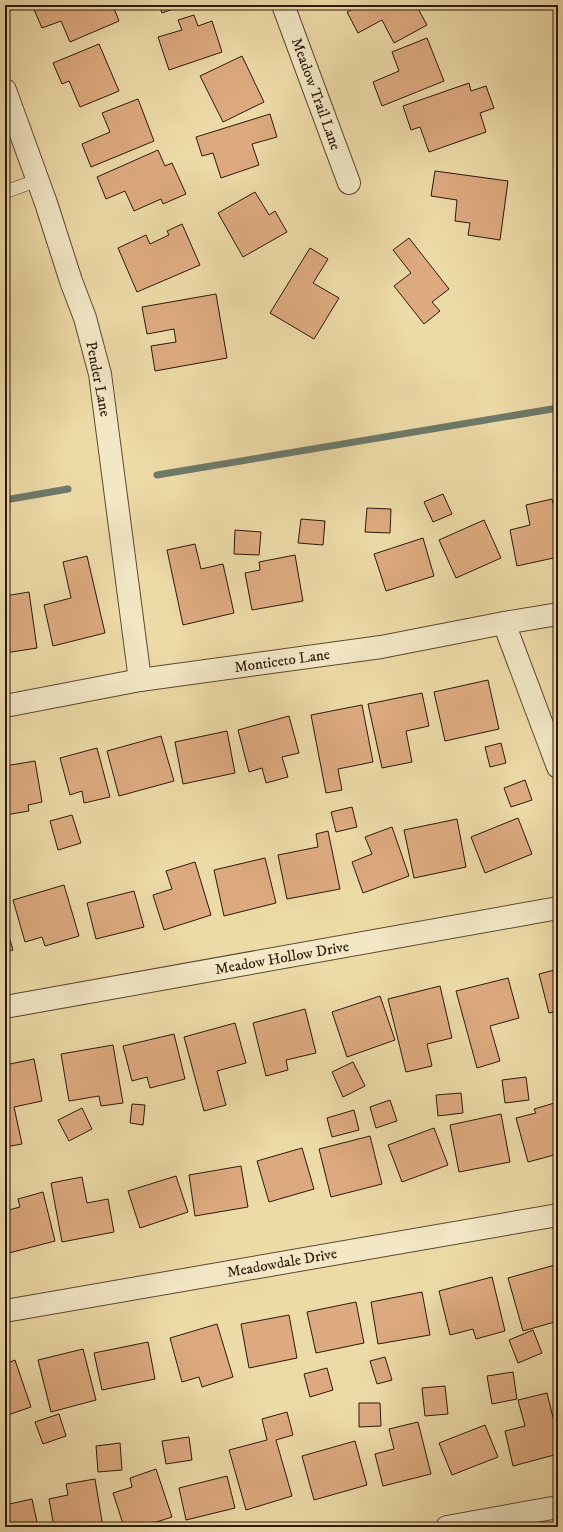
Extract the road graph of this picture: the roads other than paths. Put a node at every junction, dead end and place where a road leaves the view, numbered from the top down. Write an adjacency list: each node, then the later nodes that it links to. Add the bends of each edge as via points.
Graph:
1 (283, 5): 4 (street, Meadow Trail Lane)
2 (5, 90): 3 (street, Pender Lane)
3 (38, 180): 5 (lane); 8 (street, Pender Lane, via 85,318 100,374)
4 (349, 183)
5 (5, 192)
6 (558, 614): 7 (street, Monticeto Lane)
7 (504, 623): 8 (street, Monticeto Lane, via 381,647); 10 (street)
8 (140, 680): 9 (street, Monticeto Lane)
9 (5, 706)
10 (558, 767)
11 (558, 908): 12 (street, Meadow Hollow Drive)
12 (5, 1007)
13 (558, 1215): 14 (street, Meadowdale Drive)
14 (5, 1311)
15 (558, 1507): 16 (street)
16 (447, 1527)

